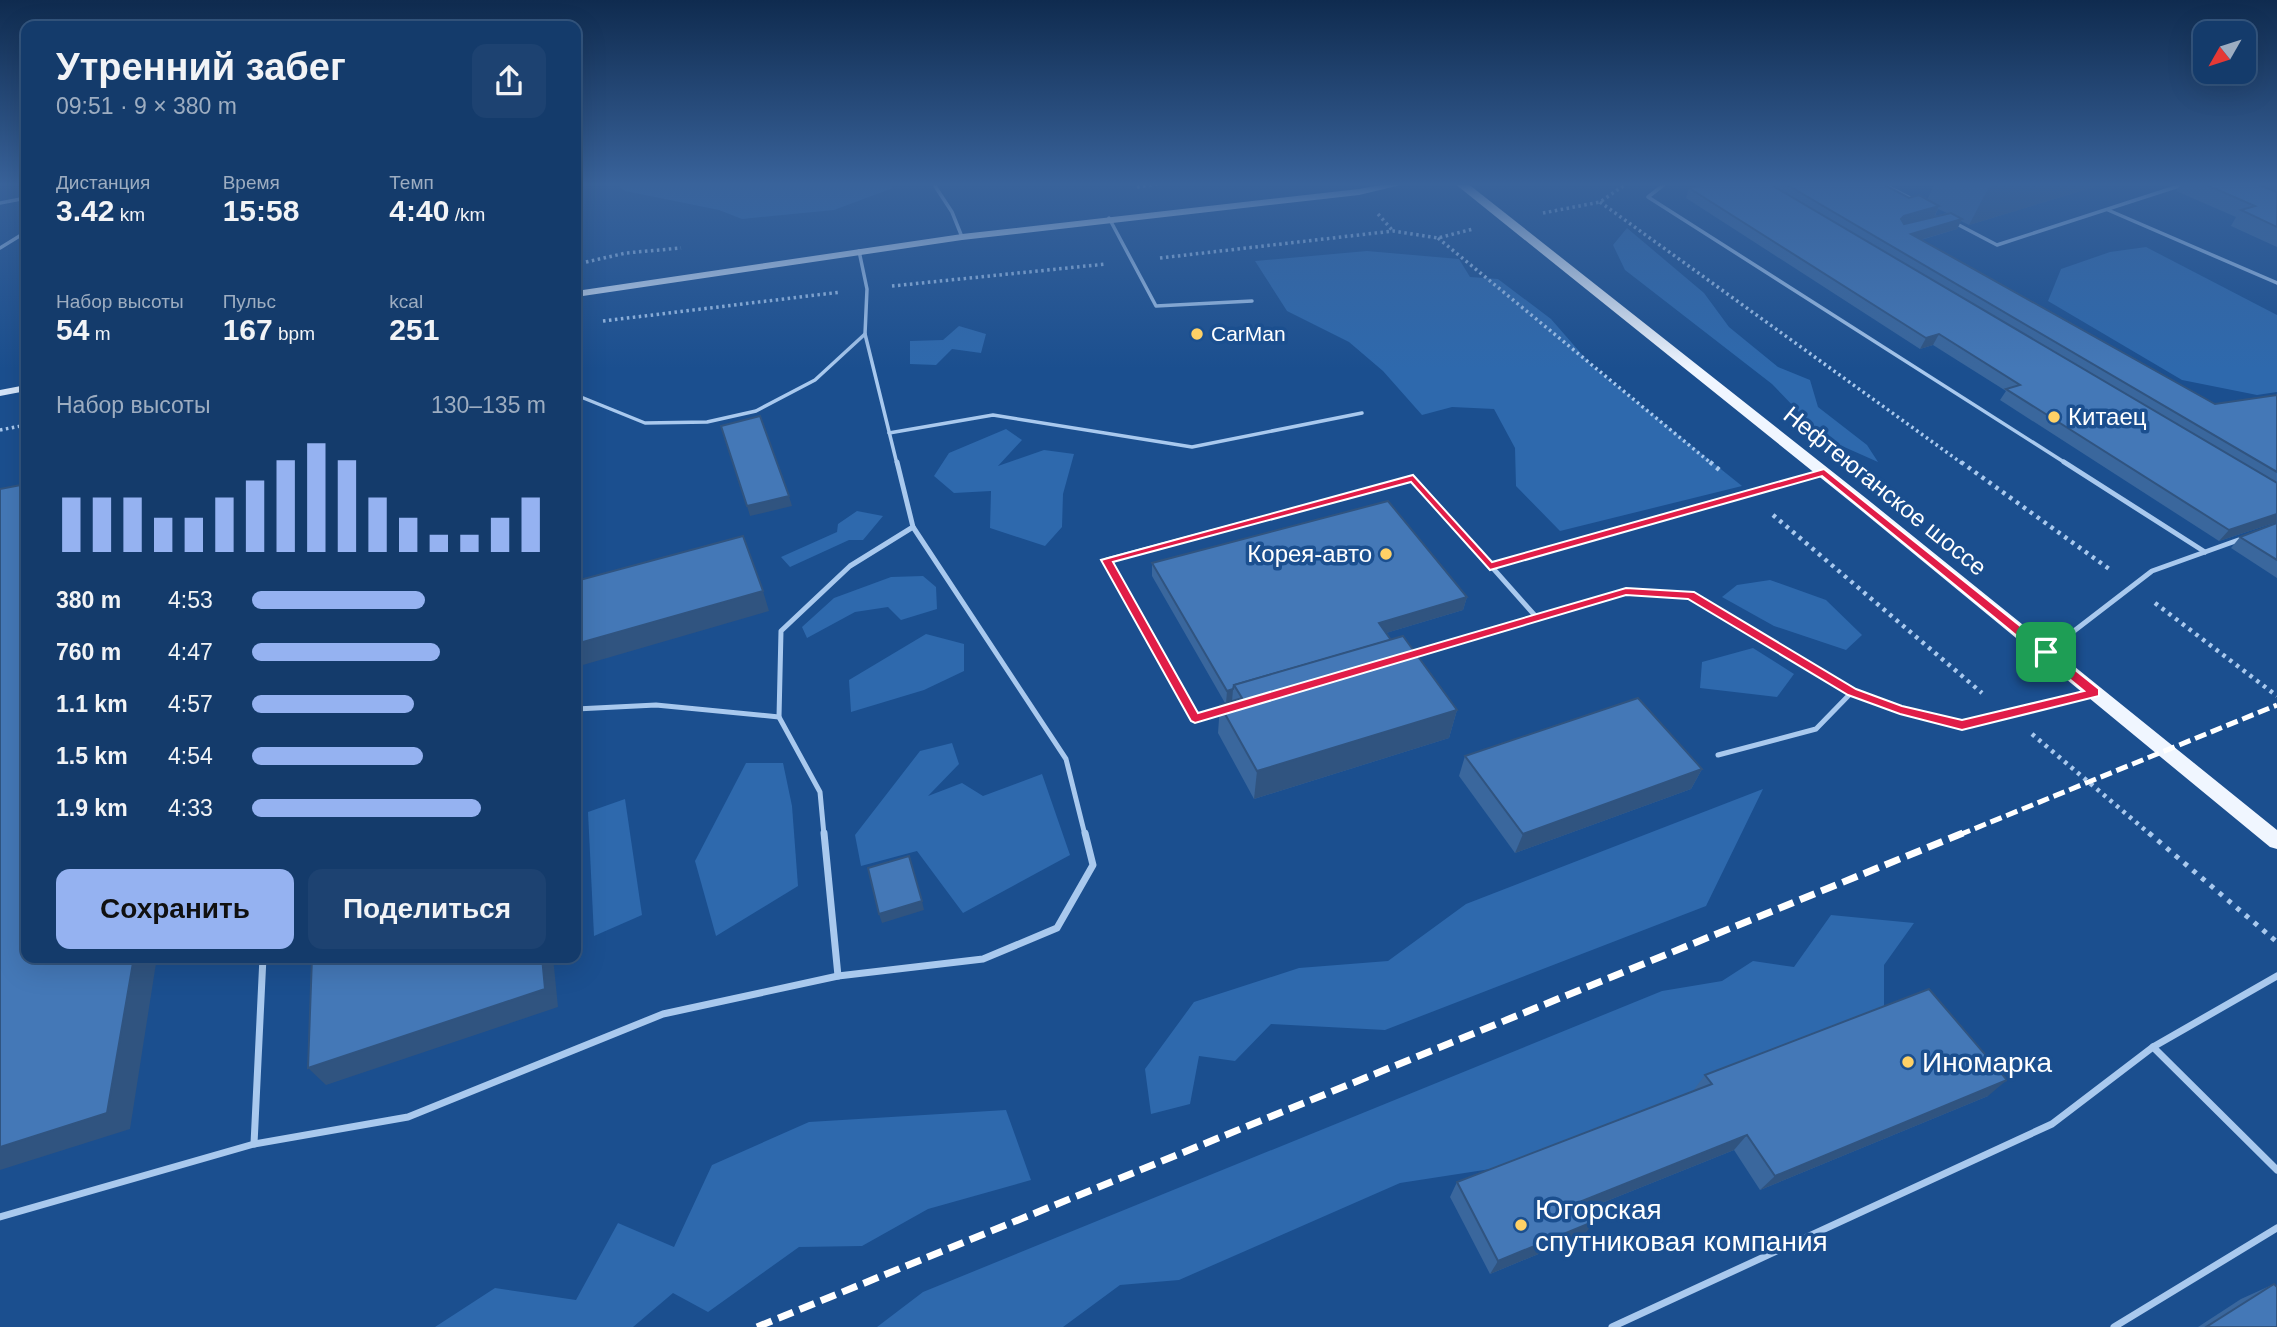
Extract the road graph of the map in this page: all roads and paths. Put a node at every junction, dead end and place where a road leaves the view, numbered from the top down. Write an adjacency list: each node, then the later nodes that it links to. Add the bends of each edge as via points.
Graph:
1 (904, 245): 8 (main road)
2 (1123, 245): 11 (lane, via 1156,306)
3 (1446, 245): 21 (path)
4 (1538, 245): 20 (main road, Нефтеюганское шоссе)
5 (1660, 245): 26 (path)
6 (1723, 245): 24 (lane)
7 (2193, 245): 9 (lane)
8 (859, 251): 10 (main road); 12 (lane, via 867,289)
9 (2277, 282)
10 (581, 293)
11 (1252, 301)
12 (865, 334): 15 (lane, via 815,380 756,411 707,422 645,423); 19 (lane)
13 (21, 389): 14 (main road)
14 (0, 393)
15 (581, 397)
16 (1363, 413): 19 (lane, via 1192,447 993,415)
17 (21, 426): 18 (path)
18 (0, 430)
19 (889, 433): 22 (lane)
20 (1824, 472): 21 (lane); 28 (main road, Нефтеюганское шоссе)
21 (1747, 494): 25 (lane); 35 (path)
22 (912, 527): 36 (lane, via 850,566 781,631); 41 (lane, via 1066,759 1093,865 1057,928 983,959)
23 (2253, 534): 24 (lane)
24 (2205, 552): 26 (lane, via 2152,571)
25 (1490, 567): 27 (lane); 33 (lane, via 1413,478 1107,560 1195,718)
26 (2133, 586): 28 (lane); 32 (path)
27 (1538, 619): 29 (lane); 30 (lane, via 1626,592 1690,595)
28 (2046, 652): 31 (main road, Нефтеюганское шоссе)
29 (1406, 657)
30 (1852, 692): 35 (lane, via 1962,725); 37 (lane, via 1816,729)
31 (2095, 692): 35 (lane); 38 (main road, Нефтеюганское шоссе)
32 (2277, 696)
33 (1235, 707)
34 (581, 709): 36 (lane, via 656,705)
35 (2007, 714): 39 (path)
36 (779, 718): 41 (lane, via 820,792)
37 (1718, 755)
38 (2277, 841)
39 (2277, 942)
40 (262, 963): 44 (lane)
41 (838, 976): 44 (lane, via 663,1014 408,1117)
42 (2277, 976): 43 (lane)
43 (2154, 1047): 45 (lane); 48 (lane, via 2052,1124)
44 (254, 1144): 46 (lane)
45 (2277, 1170)
46 (0, 1217)
47 (2277, 1228): 49 (lane)
48 (1612, 1327)
49 (2114, 1327)

